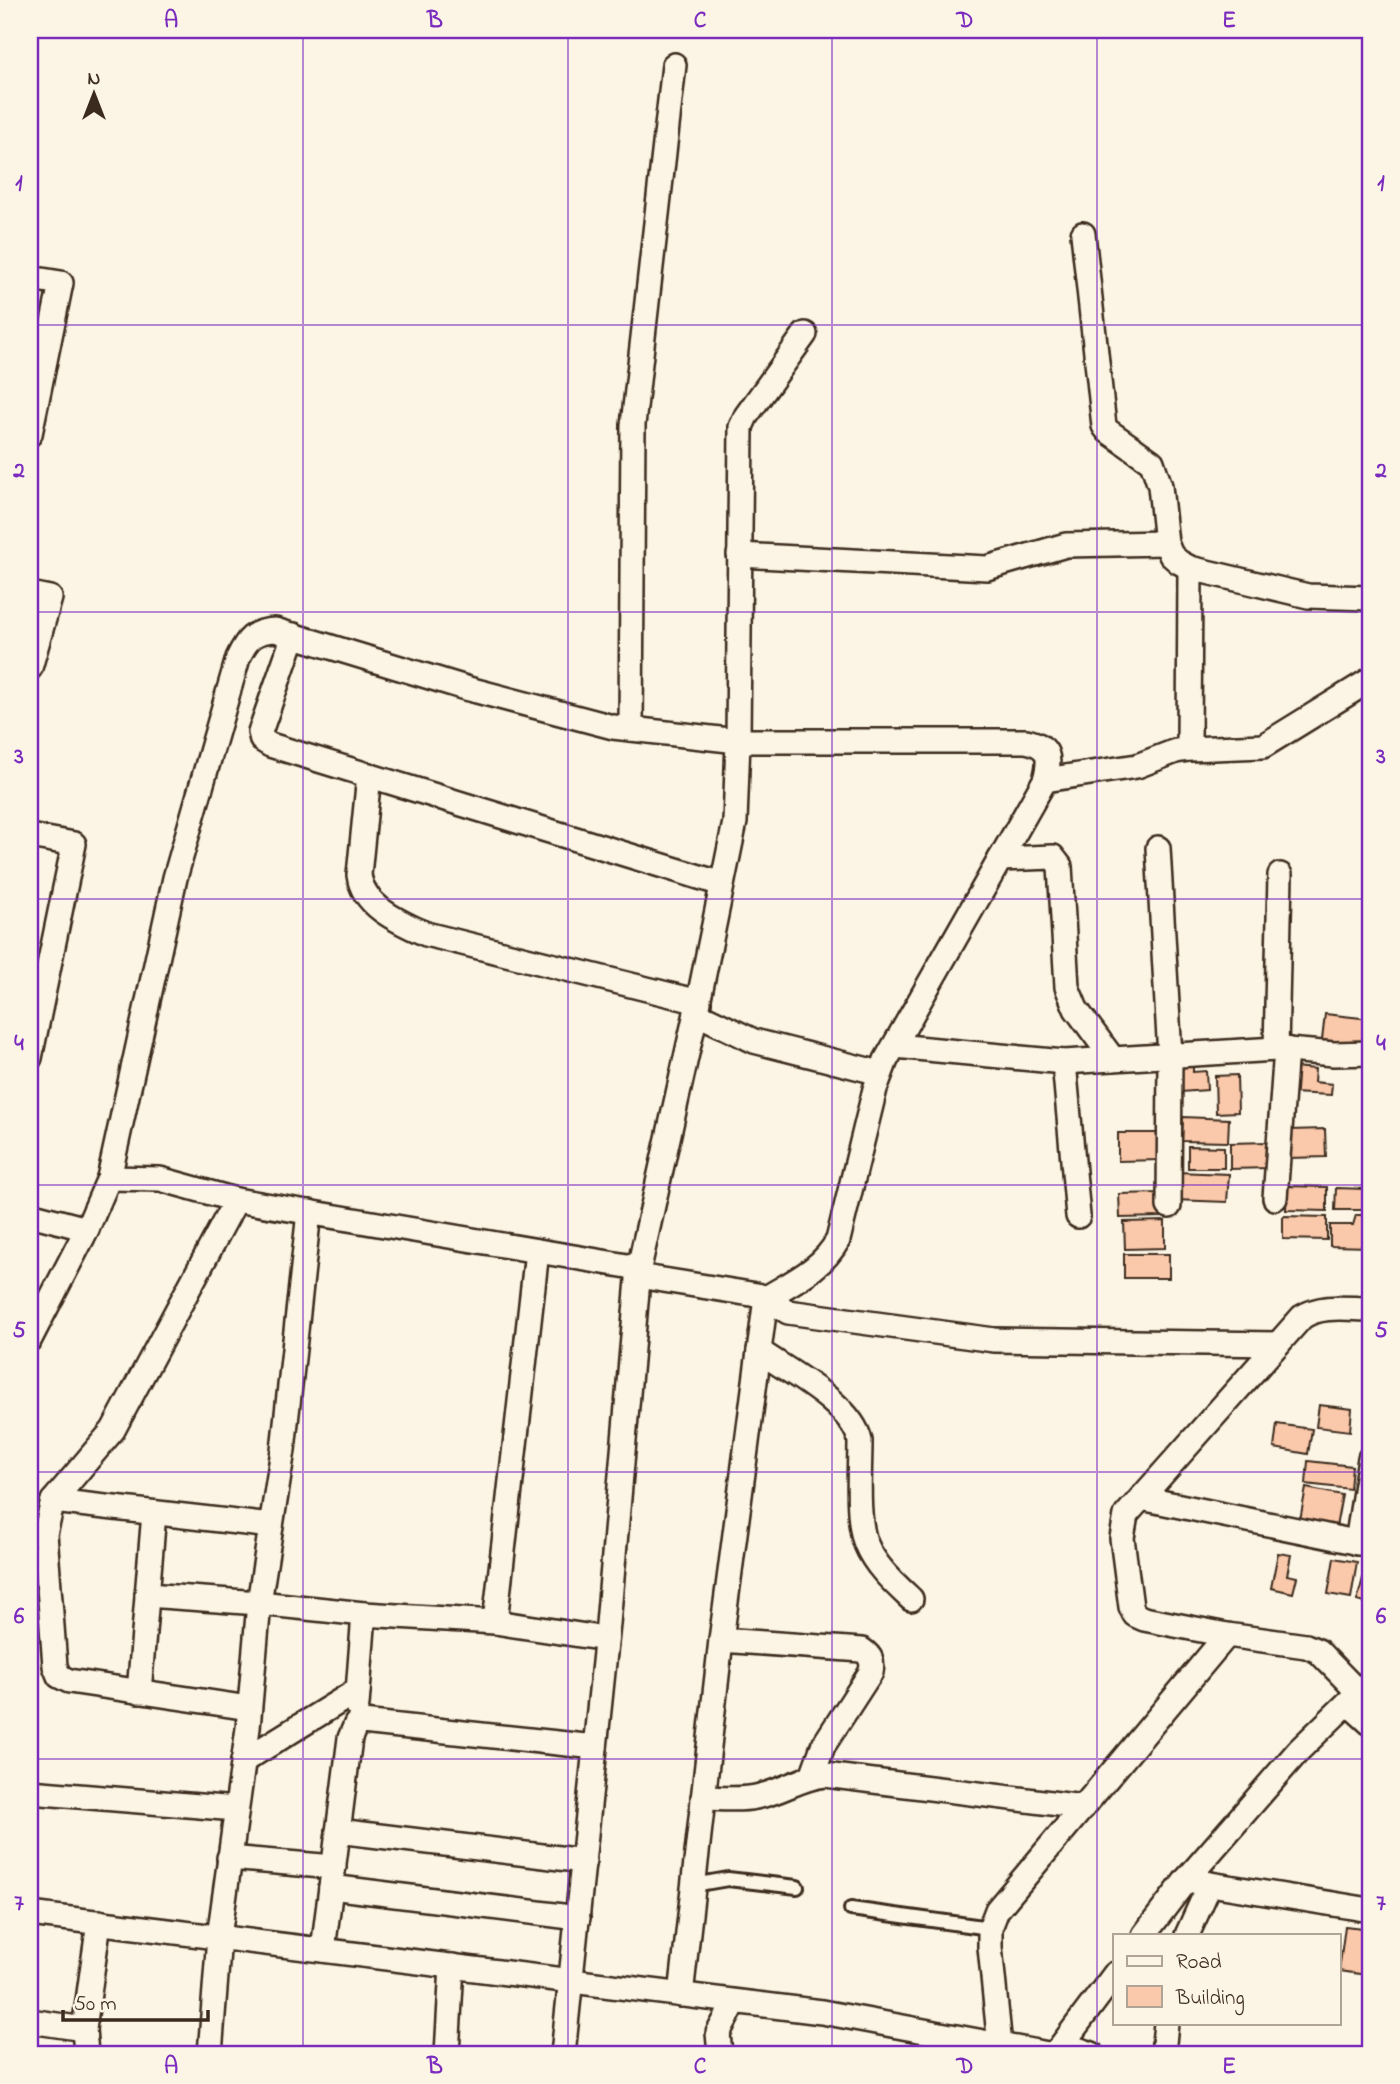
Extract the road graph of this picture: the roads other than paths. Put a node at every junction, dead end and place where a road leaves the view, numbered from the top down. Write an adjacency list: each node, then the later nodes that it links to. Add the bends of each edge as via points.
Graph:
1 (674, 65): 14 (street, via 633,425)
2 (1083, 234): 6 (street, via 1104,426 1152,462 1160,486)
3 (30, 278): 5 (street, via 61,283)
4 (805, 334): 7 (street, via 741,427)
5 (30, 434)
6 (1166, 543): 7 (street, via 1066,545 987,568); 8 (street, via 1171,555)
7 (739, 555): 15 (street)
8 (1190, 568): 10 (street, via 1308,596); 16 (street)
9 (30, 594): 12 (street, via 50,598)
10 (1370, 598)
11 (293, 635): 14 (street, via 469,689); 17 (street, via 260,732 262,740); 33 (street, via 275,629 259,631 246,641 238,658 175,878)
12 (30, 668)
13 (1370, 680): 16 (street, via 1271,743)
14 (631, 729): 15 (street)
15 (738, 741): 18 (street, via 1026,741 1045,750 1049,763); 23 (street, via 734,822)
16 (1189, 748): 18 (street, via 1137,766)
17 (369, 775): 23 (street); 24 (street, via 360,885 372,902 400,922 426,934)
18 (1045, 780): 21 (street)
19 (30, 836): 29 (street, via 74,844)
20 (1158, 848): 28 (street)
21 (1000, 859): 25 (street); 30 (street, via 1057,859 1070,999)
22 (1280, 875): 26 (street)
23 (722, 884): 24 (street)
24 (698, 1007): 32 (street, via 754,1041); 42 (street)
25 (895, 1046): 31 (street); 32 (street)
26 (1281, 1049): 27 (street); 28 (street); 34 (street)
27 (1370, 1053)
28 (1170, 1056): 30 (street); 36 (street)
29 (30, 1058)
30 (1113, 1059): 31 (street)
31 (1064, 1062): 39 (street)
32 (880, 1073): 43 (street, via 838,1240 818,1266)
33 (109, 1178): 35 (street, via 160,1180); 40 (street)
34 (1275, 1198)
35 (236, 1199): 37 (street); 50 (street, via 113,1430)
36 (1169, 1206)
37 (309, 1212): 41 (street); 52 (street)
38 (30, 1214): 40 (street)
39 (1078, 1216)
40 (87, 1229): 45 (street)
41 (537, 1251): 42 (street); 58 (street)
42 (638, 1272): 43 (street); 60 (street)
43 (766, 1298): 46 (street, via 788,1312 976,1339); 47 (street)
44 (1370, 1309): 46 (street, via 1312,1310)
45 (30, 1339)
46 (1279, 1344): 49 (street)
47 (759, 1352): 55 (street, via 841,1408 857,1429 862,1530 867,1546 887,1576); 61 (street)
48 (1370, 1458): 53 (street)
49 (1141, 1498): 53 (street); 59 (street, via 1126,1515 1122,1538 1135,1615)
50 (53, 1502): 51 (street); 63 (street, via 45,1534 59,1676)
51 (154, 1513): 52 (street); 54 (street)
52 (271, 1526): 56 (street)
53 (1364, 1544)
54 (147, 1595): 56 (street); 63 (street)
55 (911, 1599)
56 (259, 1603): 57 (street); 65 (street)
57 (364, 1614): 58 (street); 62 (street)
58 (495, 1622): 60 (street)
59 (1227, 1635): 64 (street, via 1318,1651); 73 (street)
60 (606, 1639): 68 (street)
61 (721, 1640): 70 (street, via 862,1650 870,1656 871,1672 823,1746); 72 (street)
62 (358, 1690): 67 (street); 69 (street)
63 (139, 1692): 65 (street)
64 (1359, 1693): 66 (street); 79 (street, via 1299,1750)
65 (250, 1708): 69 (street)
66 (1370, 1723)
67 (356, 1724): 68 (street); 75 (street, via 350,1738)
68 (595, 1747): 77 (street)
69 (243, 1761): 74 (street)
70 (812, 1776): 72 (street, via 760,1797); 73 (street)
71 (30, 1793): 74 (street)
72 (703, 1798): 81 (street)
73 (1083, 1807): 88 (street, via 997,1910)
74 (236, 1809): 76 (street)
75 (338, 1830): 77 (street); 78 (street)
76 (229, 1858): 78 (street); 91 (street)
77 (584, 1861): 86 (street)
78 (333, 1877): 86 (street); 92 (street)
79 (1186, 1880): 80 (street); 89 (street)
80 (1210, 1884): 84 (street); 90 (street)
81 (693, 1885): 82 (lane, via 727,1879); 96 (street)
82 (797, 1887)
83 (850, 1909): 88 (lane)
84 (1370, 1910)
85 (30, 1914): 87 (street)
86 (578, 1918): 95 (street)
87 (99, 1922): 91 (street); 100 (street)
88 (990, 1928): 101 (street)
89 (1145, 1934)
90 (1187, 1934)
91 (219, 1937): 92 (street); 104 (street)
92 (323, 1950): 93 (street)
93 (452, 1966): 95 (street); 105 (street)
94 (1113, 1977): 102 (street)
95 (572, 1981): 96 (street); 106 (street)
96 (681, 1995): 97 (street)
97 (736, 2002): 101 (street, via 822,2012); 107 (street, via 718,2033)
98 (30, 2021): 100 (street)
99 (1166, 2024): 109 (street)
100 (84, 2029): 103 (street)
101 (1000, 2046): 102 (street)
102 (1055, 2051): 108 (street)
103 (86, 2054)
104 (209, 2054)
105 (447, 2054)
106 (563, 2054)
107 (720, 2054)
108 (1092, 2054)
109 (1163, 2054)

